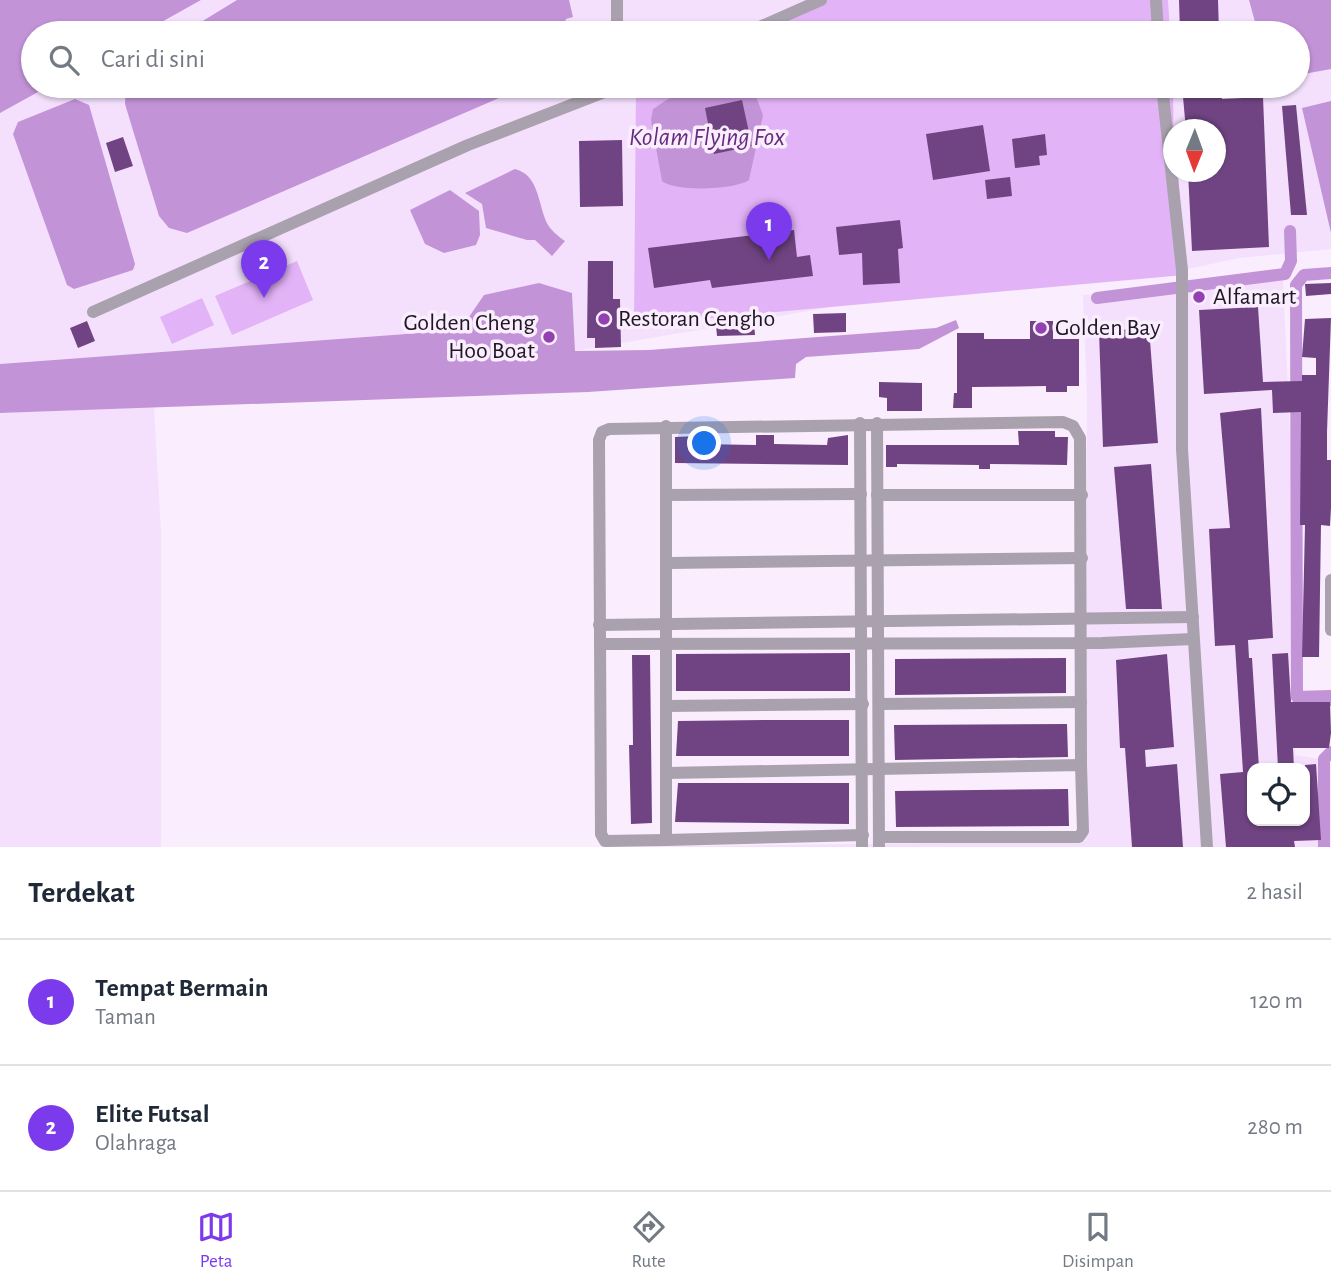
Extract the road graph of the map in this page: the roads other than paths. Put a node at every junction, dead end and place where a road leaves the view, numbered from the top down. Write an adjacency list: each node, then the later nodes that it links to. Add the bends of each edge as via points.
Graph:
1 (617, 0): 4 (street)
2 (821, 0): 5 (street)
3 (1156, 0): 6 (street)
4 (617, 21)
5 (773, 21)
6 (1157, 21)
7 (589, 98): 9 (street, via 468,145)
8 (1163, 98): 22 (street, via 1182,281 1181,449)
9 (93, 312)
10 (877, 422): 11 (street); 15 (street); 16 (street, via 1063,422 1073,426 1080,438)
11 (860, 423): 12 (street); 13 (street)
12 (666, 426): 14 (street); 30 (street, via 602,432)
13 (861, 494): 14 (street); 19 (street)
14 (667, 495): 20 (street)
15 (877, 495): 16 (street); 18 (street)
16 (1082, 495): 17 (street)
17 (1082, 558): 18 (street); 23 (street)
18 (878, 559): 19 (street); 25 (street)
19 (862, 560): 20 (street); 27 (street)
20 (667, 563): 28 (street)
21 (1331, 580): 31 (street)
22 (1193, 617): 24 (street); 32 (street)
23 (1082, 621): 24 (street); 26 (street); 36 (street)
24 (1102, 621): 37 (street)
25 (878, 622): 26 (street); 27 (street); 34 (street)
26 (979, 622): 35 (street)
27 (862, 623): 29 (street); 33 (street)
28 (667, 624): 29 (street); 30 (street); 39 (street)
29 (764, 624): 40 (street)
30 (599, 625): 38 (street)
31 (1331, 630)
32 (1194, 639): 37 (street); 52 (street)
33 (863, 643): 34 (street); 40 (street); 42 (street)
34 (879, 643): 35 (street); 43 (street)
35 (980, 643): 36 (street)
36 (1082, 643): 37 (street); 41 (street)
37 (1102, 643)
38 (600, 644): 39 (street); 49 (street, via 602,839)
39 (666, 644): 40 (street); 44 (street)
40 (765, 644)
41 (1081, 702): 43 (street); 45 (street)
42 (863, 704): 44 (street); 46 (street)
43 (880, 704): 47 (street)
44 (666, 706): 48 (street)
45 (1081, 765): 47 (street); 51 (street, via 1083,831 1079,837)
46 (863, 768): 47 (street); 48 (street); 50 (street)
47 (880, 769): 51 (street)
48 (667, 773): 49 (street)
49 (667, 840): 50 (street)
50 (863, 841)
51 (879, 842)
52 (1207, 847)

